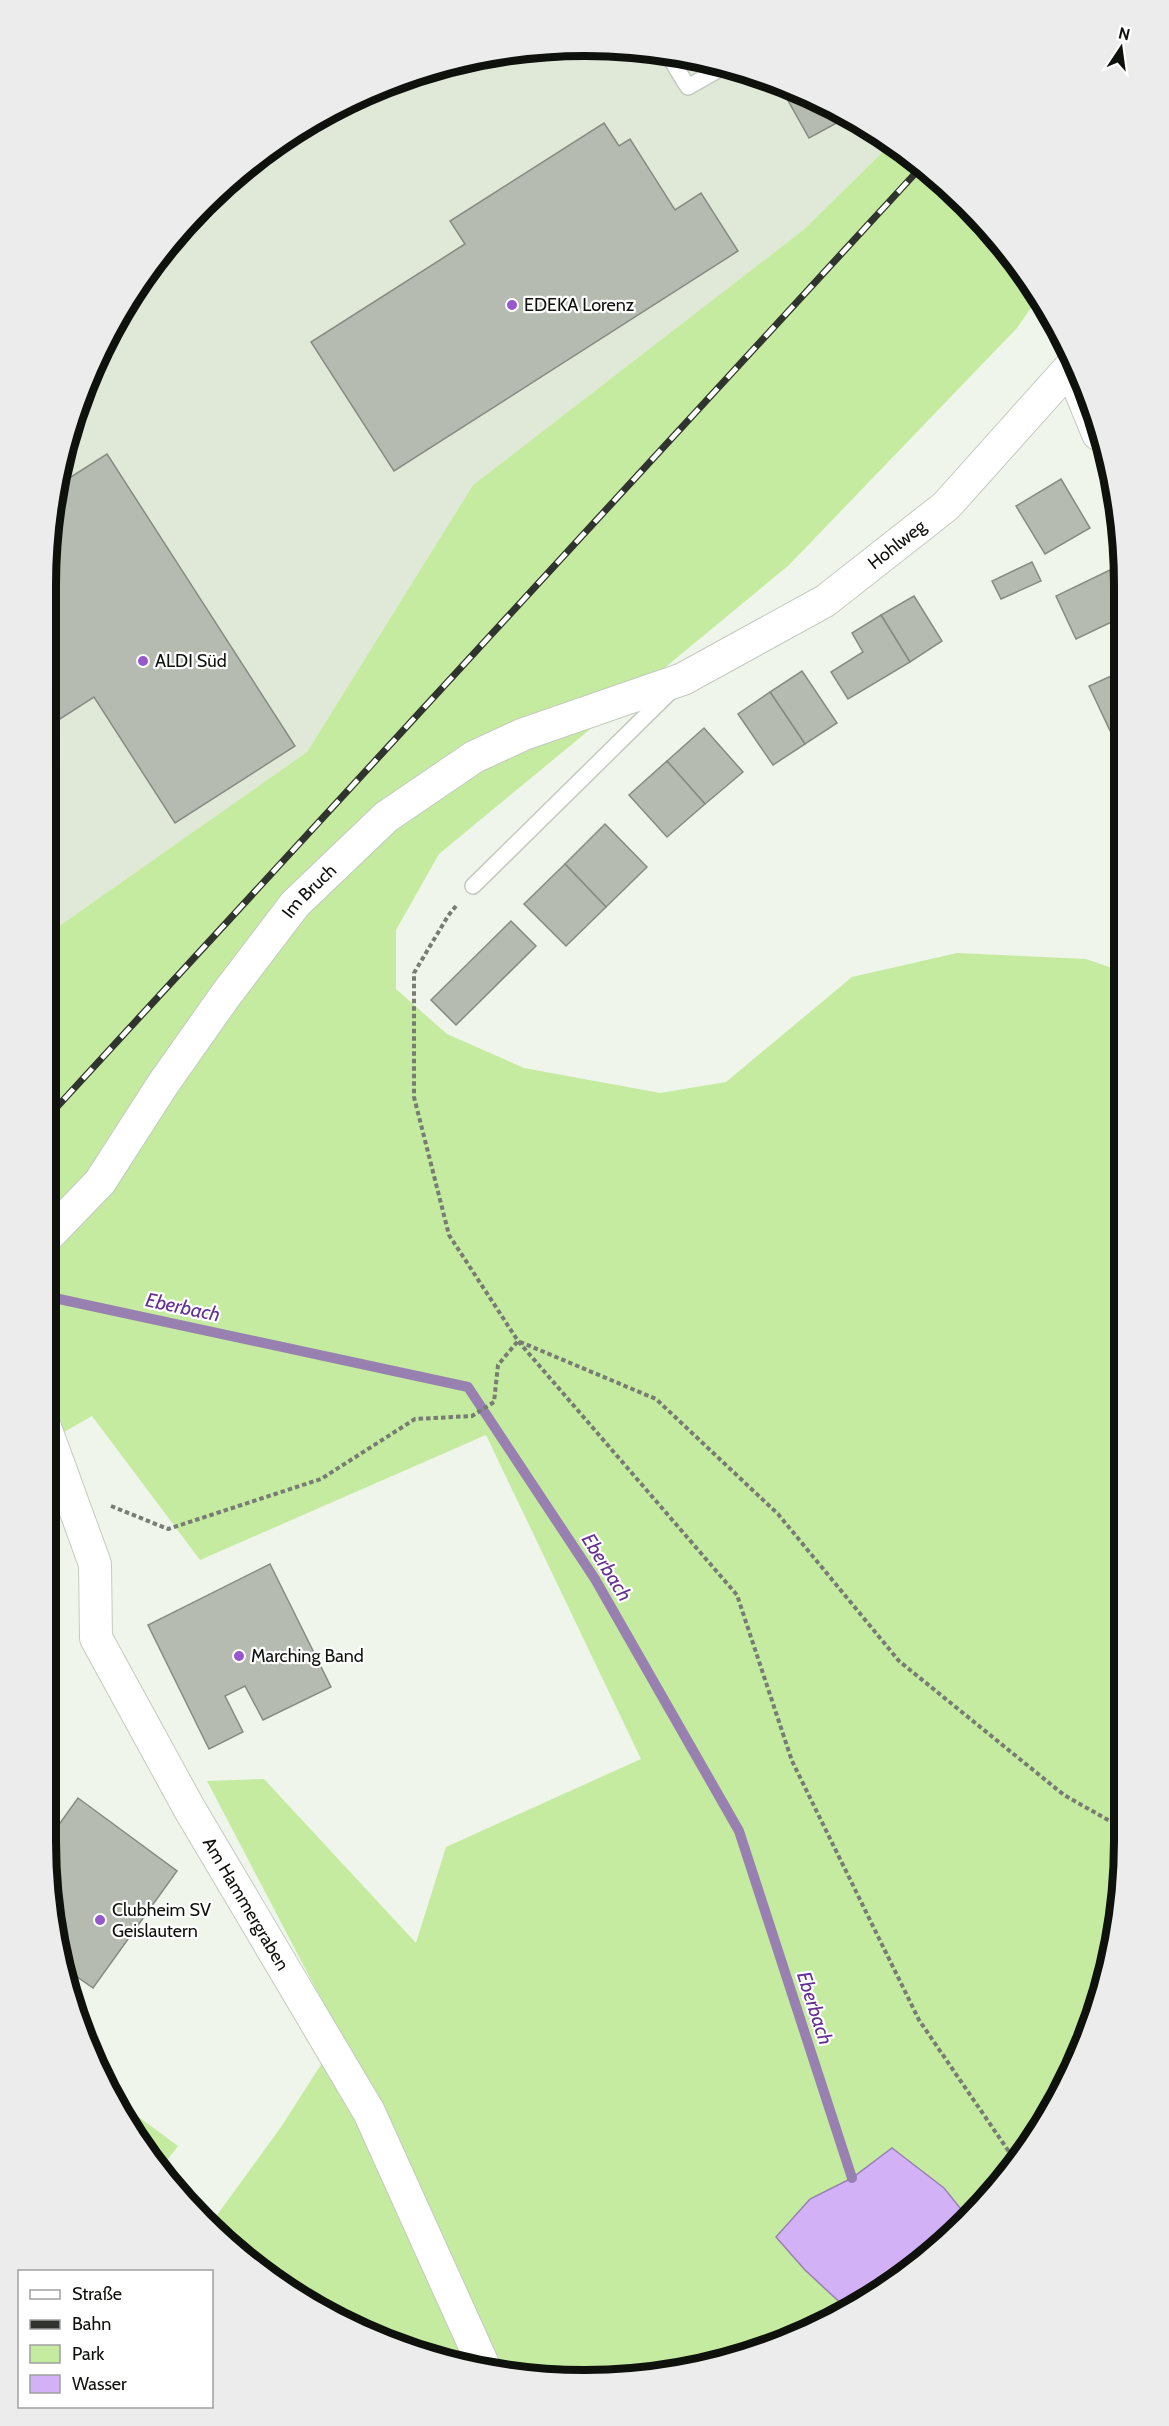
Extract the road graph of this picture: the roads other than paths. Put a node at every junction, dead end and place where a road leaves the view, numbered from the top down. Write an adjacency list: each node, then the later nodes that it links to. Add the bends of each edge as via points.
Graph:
1 (673, 63): 2 (lane, via 688,87)
2 (714, 72)
3 (1068, 371): 4 (street, Hohlweg, via 946,506 825,601)
4 (683, 679): 5 (lane); 6 (street, Im Bruch, via 524,734 474,757 386,817 295,904 170,1074 100,1182)
5 (473, 886)
6 (55, 1229)
7 (55, 1454): 8 (street, Am Hammergraben, via 95,1564 96,1638 189,1808 369,2112)
8 (481, 2360)

